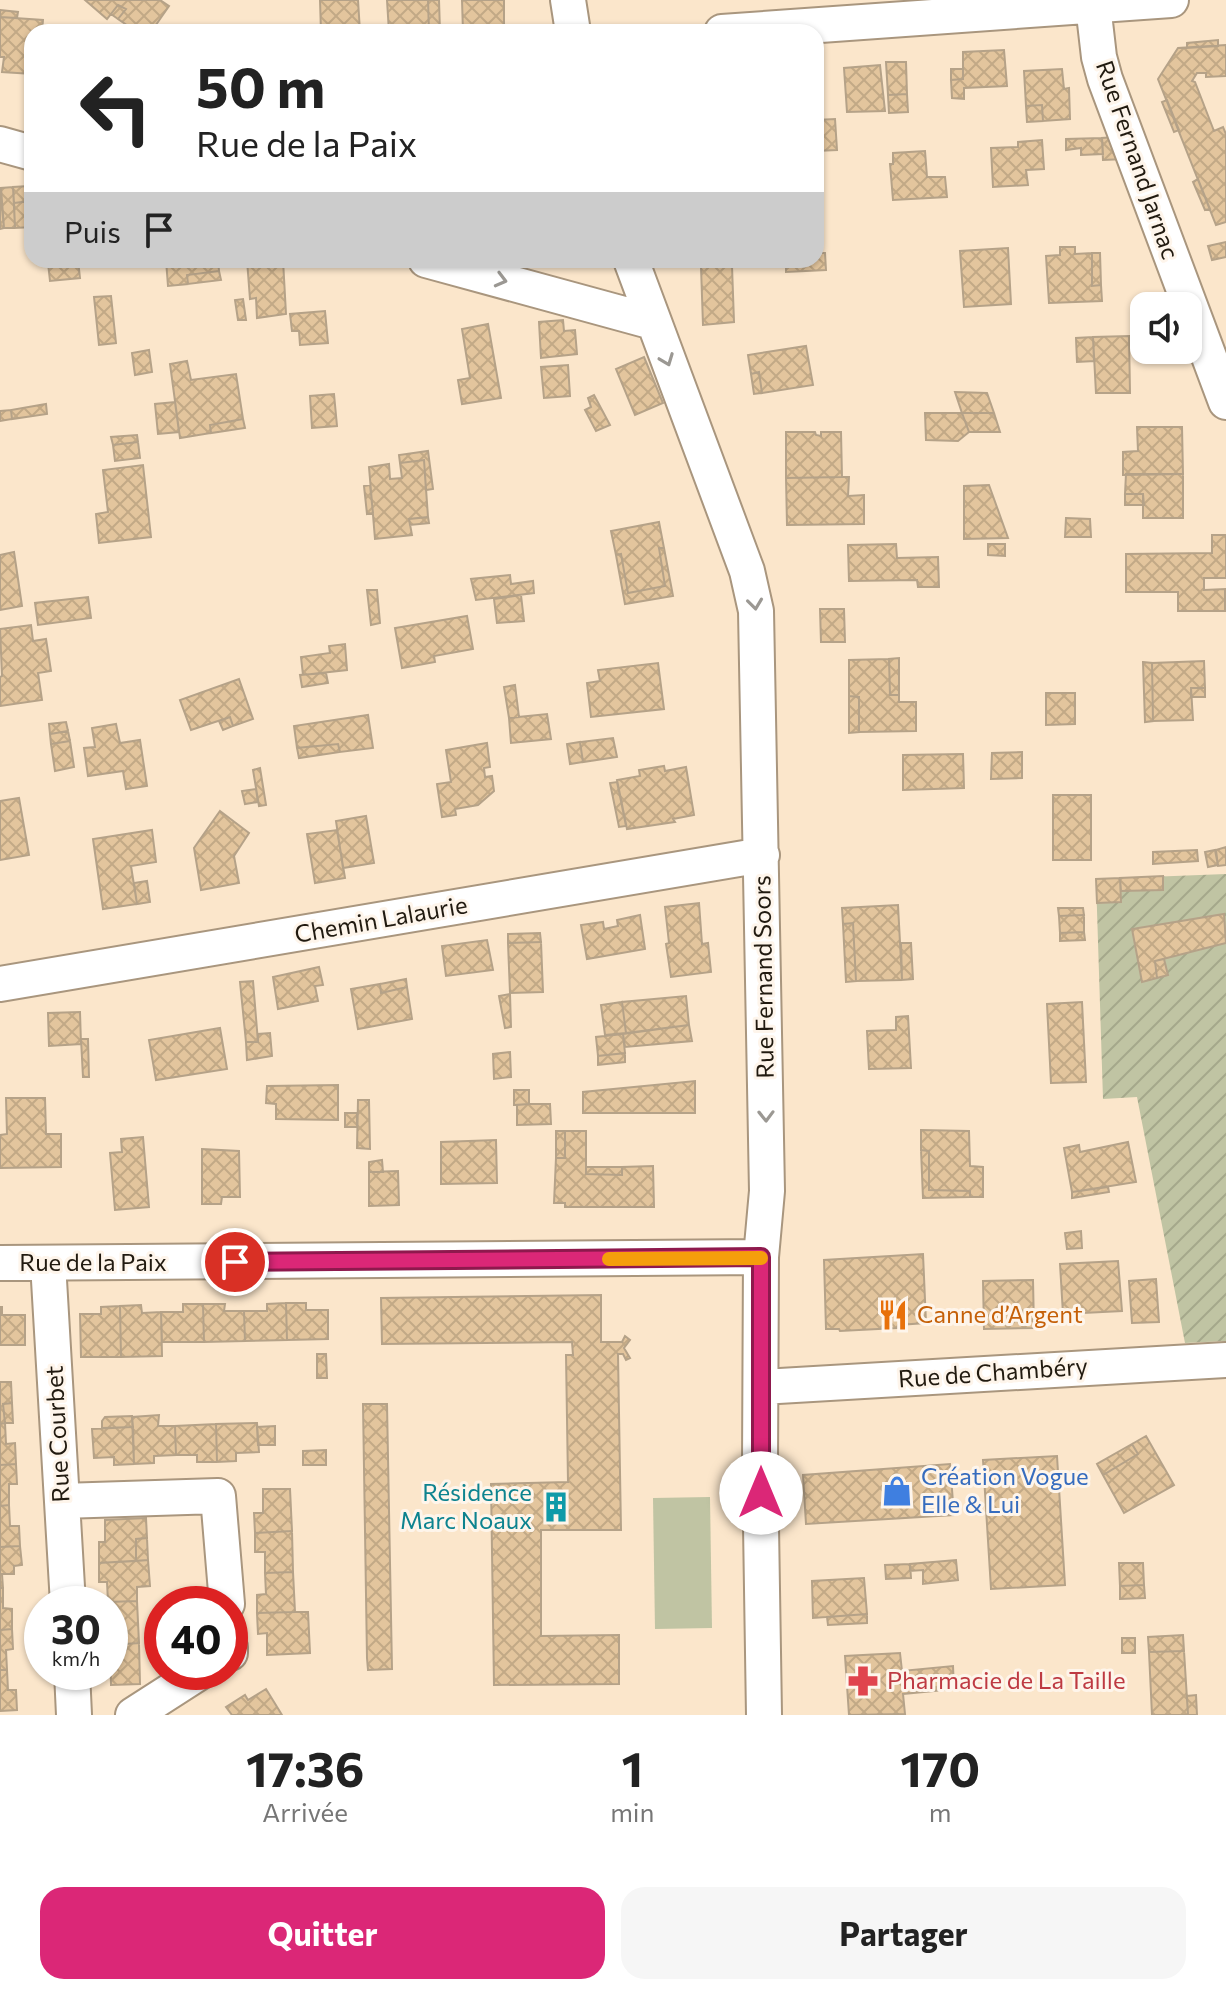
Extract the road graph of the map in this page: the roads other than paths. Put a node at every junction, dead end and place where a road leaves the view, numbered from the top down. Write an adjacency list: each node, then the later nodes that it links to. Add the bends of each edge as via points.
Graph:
1 (568, 0): 4 (street)
2 (1171, 0): 3 (street)
3 (1093, 5): 5 (street); 11 (street, Rue Fernand Jarnac, via 1105,79)
4 (572, 24)
5 (824, 25)
6 (0, 144): 7 (street)
7 (24, 151)
8 (455, 268): 10 (street, one-way to 10)
9 (634, 268): 10 (street, Rue Fernand Soors)
10 (653, 322): 12 (street, Rue Fernand Soors, one-way to 12, via 753,588)
11 (1226, 402)
12 (762, 855): 13 (street, Chemin Lalaurie); 14 (street, Rue Fernand Soors, one-way to 14, via 767,1191)
13 (0, 984)
14 (761, 1257): 16 (street, Rue de la Paix); 18 (street, Rue Fernand Soors)
15 (0, 1263): 16 (street, Rue de la Paix)
16 (48, 1263): 19 (street, Rue Courbet)
17 (1226, 1360): 18 (street, Rue de Chambéry)
18 (761, 1387): 24 (street, Rue Fernand Soors)
19 (62, 1501): 20 (street, Rue Courbet); 21 (street, via 218,1496)
20 (67, 1586)
21 (226, 1586)
22 (73, 1690): 25 (street)
23 (172, 1690): 26 (street)
24 (755, 1710)
25 (74, 1715)
26 (133, 1715)

